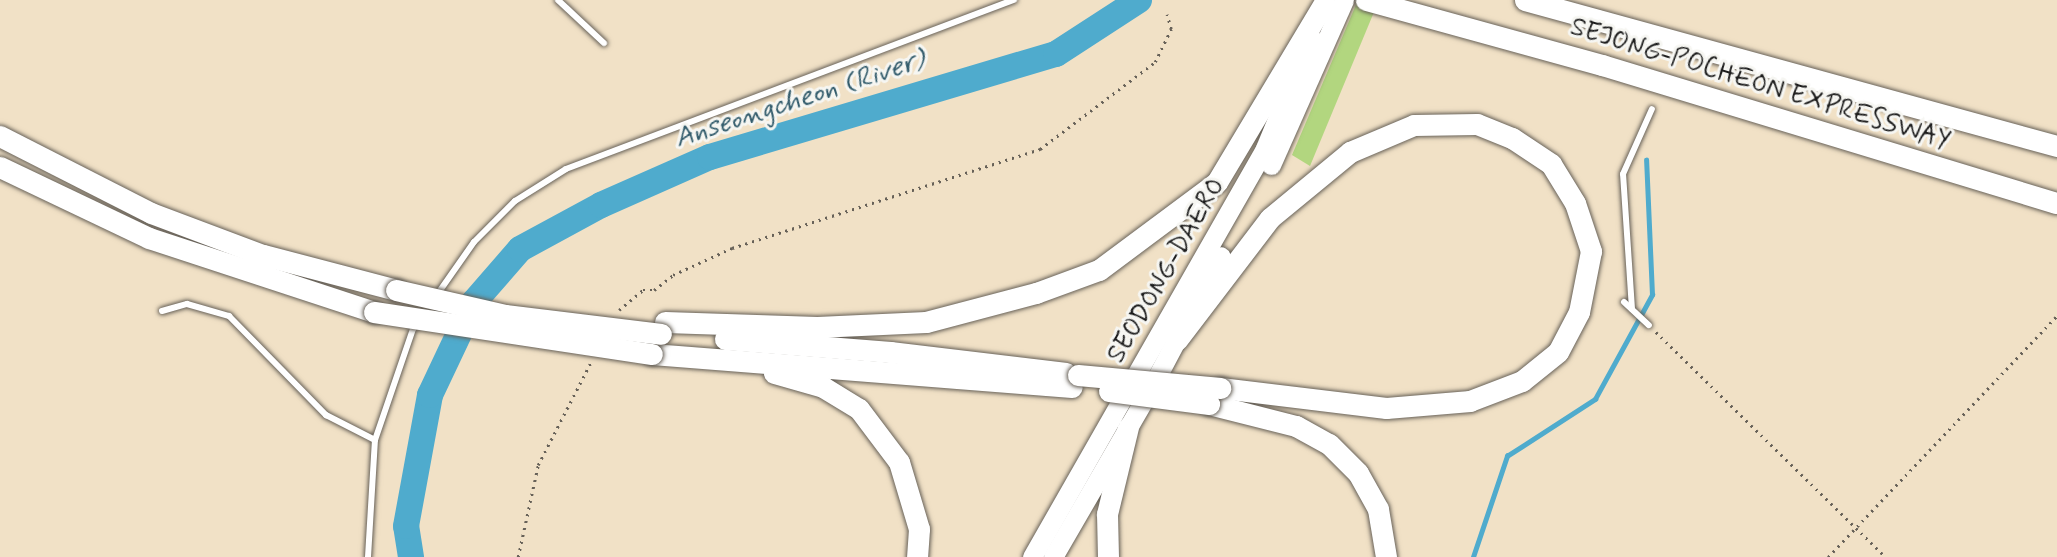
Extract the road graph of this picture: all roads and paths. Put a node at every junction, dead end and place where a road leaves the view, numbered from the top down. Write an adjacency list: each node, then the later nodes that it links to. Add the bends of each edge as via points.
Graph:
1 (558, 0): 7 (lane)
2 (1014, 0): 26 (lane, via 628,145 566,170 515,201 474,242 431,299 399,365)
3 (1366, 0): 12 (highway, SEJONG-POCHEON EXPRESSWAY)
4 (1524, 0): 10 (highway, SEJONG-POCHEON EXPRESSWAY)
5 (1331, 1): 19 (highway, via 1217,182 1099,270 1036,293 926,322); 20 (main road, SEODONG-DAERO, via 1287,134); 31 (main road, SEODONG-DAERO, via 1265,148)
6 (1167, 15): 17 (path, via 1171,29 1155,62 1040,149 732,248 673,275 654,290 643,290)
7 (604, 43)
8 (1652, 109): 15 (lane, via 1623,174)
9 (0, 136): 19 (highway, bridge, via 151,213 263,255 505,315)
10 (2057, 146)
11 (0, 167): 22 (highway, bridge, via 149,238 374,312 652,354)
12 (2057, 203)
13 (1624, 302): 15 (lane)
14 (162, 311): 26 (lane, via 187,304 229,316 326,415)
15 (1634, 311): 18 (lane)
16 (2057, 316): 27 (path)
17 (613, 322)
18 (1648, 325): 27 (path)
19 (663, 328): 23 (highway, via 890,352)
20 (1177, 340): 24 (highway, via 1270,218 1350,152 1414,125 1477,124 1512,138 1551,164 1575,202 1591,251 1579,312 1558,352 1522,382 1470,401 1386,408); 25 (main road, SEODONG-DAERO)
21 (594, 356): 29 (path, via 538,465)
22 (732, 360): 23 (highway); 30 (highway, via 823,387 859,409 899,462 919,529)
23 (1075, 381): 24 (highway, bridge)
24 (1215, 396): 34 (highway, via 1296,426 1329,444 1358,473 1378,509)
25 (1128, 427): 32 (main road, SEODONG-DAERO); 33 (highway, via 1107,514)
26 (375, 440): 28 (lane)
27 (1856, 528): 35 (path); 36 (path)
28 (368, 557)
29 (518, 557)
30 (917, 557)
31 (1032, 557)
32 (1053, 557)
33 (1108, 557)
34 (1386, 557)
35 (1828, 557)
36 (1886, 557)

